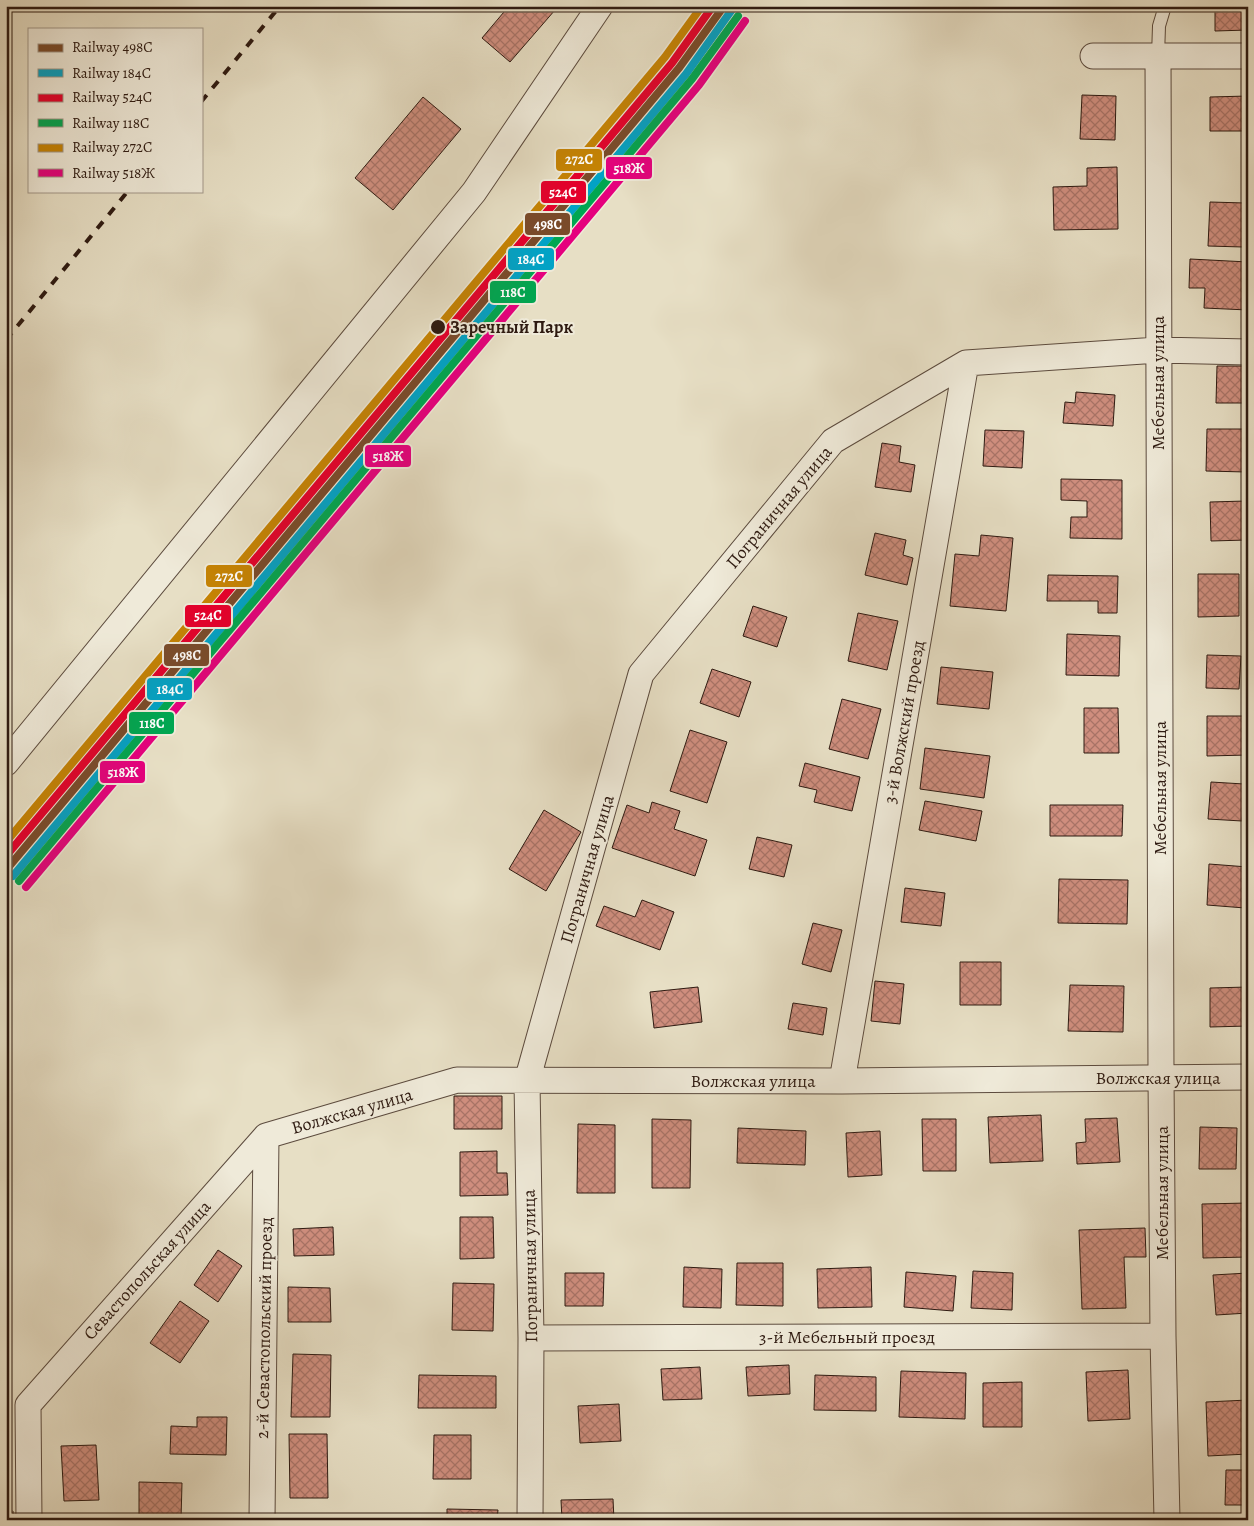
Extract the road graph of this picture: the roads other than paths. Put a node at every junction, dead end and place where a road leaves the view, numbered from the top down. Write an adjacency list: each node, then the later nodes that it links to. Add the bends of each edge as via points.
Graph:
1 (600, 6): 9 (street, via 474,192)
2 (1166, 6): 4 (lane, via 1159,26)
3 (1093, 56): 4 (street)
4 (1158, 56): 5 (street); 6 (street, Мебельная улица)
5 (1248, 56)
6 (1158, 350): 7 (street); 8 (street); 10 (street, Мебельная улица)
7 (1248, 352)
8 (966, 363): 12 (street, Пограничная улица, via 833,441 641,674); 13 (street, 3-й Волжский проезд)
9 (6, 764)
10 (1161, 1077): 11 (street, Волжская улица); 13 (street, Волжская улица); 15 (street, Мебельная улица)
11 (1248, 1078)
12 (528, 1081): 13 (street, Волжская улица); 14 (street, Волжская улица, via 457,1080); 16 (street, Пограничная улица)
13 (842, 1081)
14 (266, 1136): 17 (street, Севастопольская улица, via 28,1405); 18 (street, 2-й Севастопольский проезд)
15 (1163, 1336): 16 (street, 3-й Мебельный проезд); 20 (street, Мебельная улица)
16 (531, 1338): 19 (street, Пограничная улица)
17 (28, 1520)
18 (262, 1520)
19 (530, 1520)
20 (1167, 1520)

